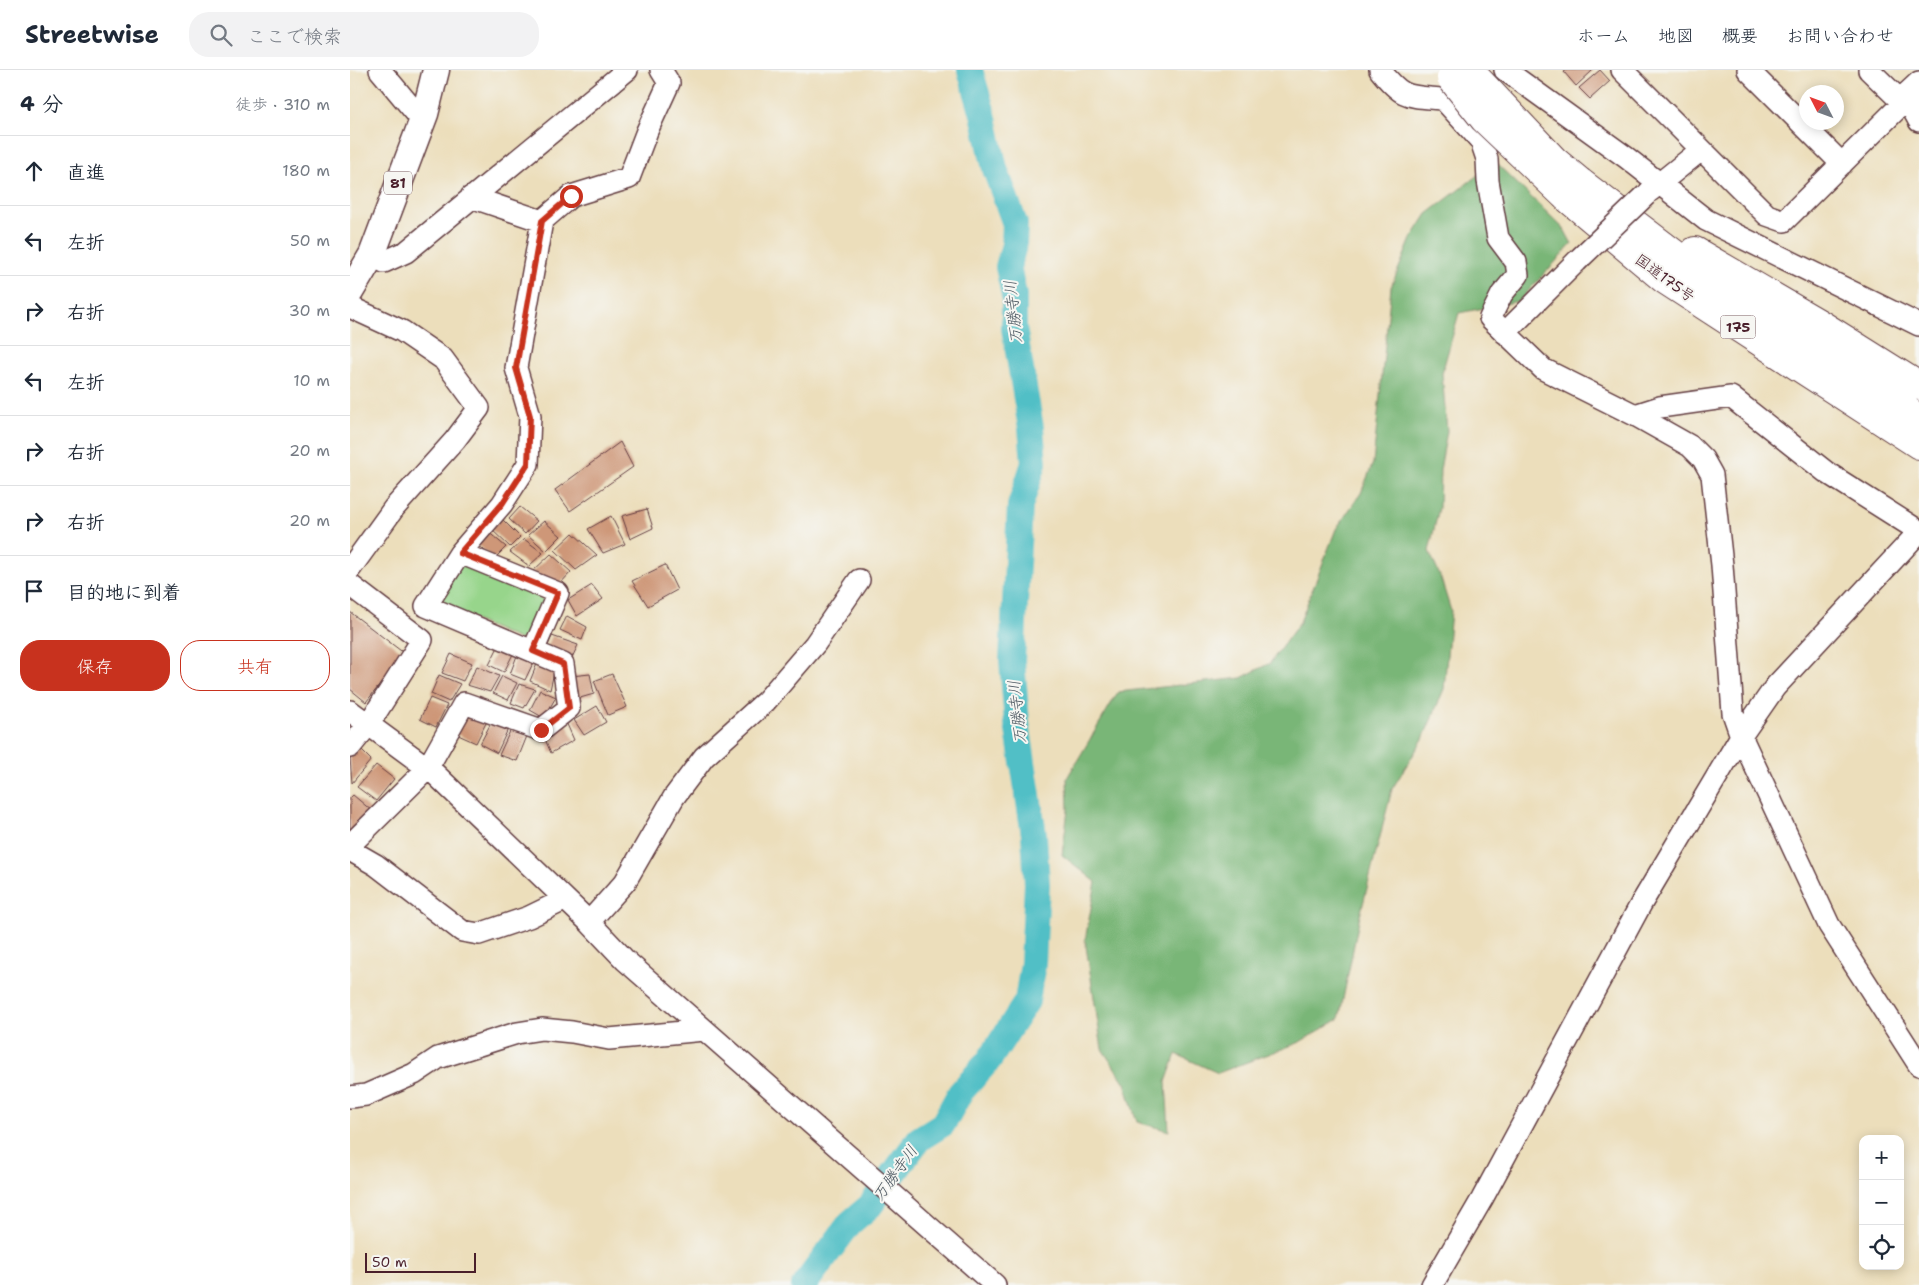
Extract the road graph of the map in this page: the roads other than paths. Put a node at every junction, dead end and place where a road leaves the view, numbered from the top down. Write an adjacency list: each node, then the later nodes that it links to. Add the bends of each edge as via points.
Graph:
1 (380, 70): 12 (street)
2 (436, 70): 12 (main road, 81)
3 (628, 70): 18 (street)
4 (661, 70): 20 (street, via 669,83 629,178 571,196)
5 (1380, 70): 10 (street, via 1395,88 1407,96)
6 (1505, 70): 16 (street, via 1627,158)
7 (1622, 70): 14 (street)
8 (1748, 70): 15 (street)
9 (1869, 70): 11 (street)
10 (1456, 77): 17 (highway, 国道175号 / 175, bridge, via 1484,119); 26 (street, via 1487,159 1498,238 1516,262 1518,275 1502,294 1490,318)
11 (1909, 93): 13 (street); 15 (street)
12 (421, 120): 22 (main road, 81)
13 (1919, 121)
14 (1701, 150): 15 (street, via 1767,215 1784,221); 16 (street)
15 (1842, 164)
16 (1653, 189): 25 (street, via 1706,220); 26 (street, bridge)
17 (1573, 190): 19 (highway, 国道175号 / 175); 21 (highway, 国道175号 / 175)
18 (471, 197): 20 (street); 22 (street, via 406,252 384,262)
19 (1605, 203): 27 (highway, via 1693,249); 29 (highway, 国道175号 / 175, via 1743,306)
20 (542, 221): 33 (street, via 516,368 530,416 528,464 502,504)
21 (1625, 249): 30 (highway, 国道175号 / 175, via 1665,280); 31 (highway, via 1668,296)
22 (372, 255): 23 (main road, 81)
23 (350, 292)
24 (350, 307): 34 (street, via 402,331 443,359 479,408 394,508)
25 (1919, 325)
26 (1505, 334): 28 (street, via 1543,369)
27 (1919, 386)
28 (1635, 415): 32 (street, via 1660,407 1731,397 1826,472); 42 (street, via 1690,446 1712,475 1733,713)
29 (1919, 418)
30 (1919, 445)
31 (1919, 464)
32 (1919, 532): 42 (street, via 1775,687)
33 (460, 553): 37 (street); 39 (street, via 558,593)
34 (350, 569)
35 (859, 580): 48 (street, via 815,644 751,716 698,765 674,796 625,882)
36 (350, 585): 38 (street)
37 (426, 606): 38 (street); 39 (street)
38 (422, 640): 41 (street)
39 (533, 651): 44 (street, via 563,664 569,708 541,730 464,703)
40 (350, 711): 41 (street)
41 (368, 725): 43 (street); 44 (street)
42 (1741, 736): 50 (street, via 1829,924); 53 (street, via 1641,904)
43 (350, 748)
44 (427, 769): 45 (street); 47 (street)
45 (350, 845)
46 (350, 850): 47 (street, via 376,865 462,931 479,934 529,917)
47 (564, 900): 48 (street)
48 (589, 922): 49 (street, via 625,960)
49 (704, 1030): 51 (street, via 609,1039 542,1029 517,1033 438,1058 414,1074 366,1095); 52 (street)
50 (1919, 1065)
51 (350, 1097)
52 (995, 1285)
53 (1432, 1285)

